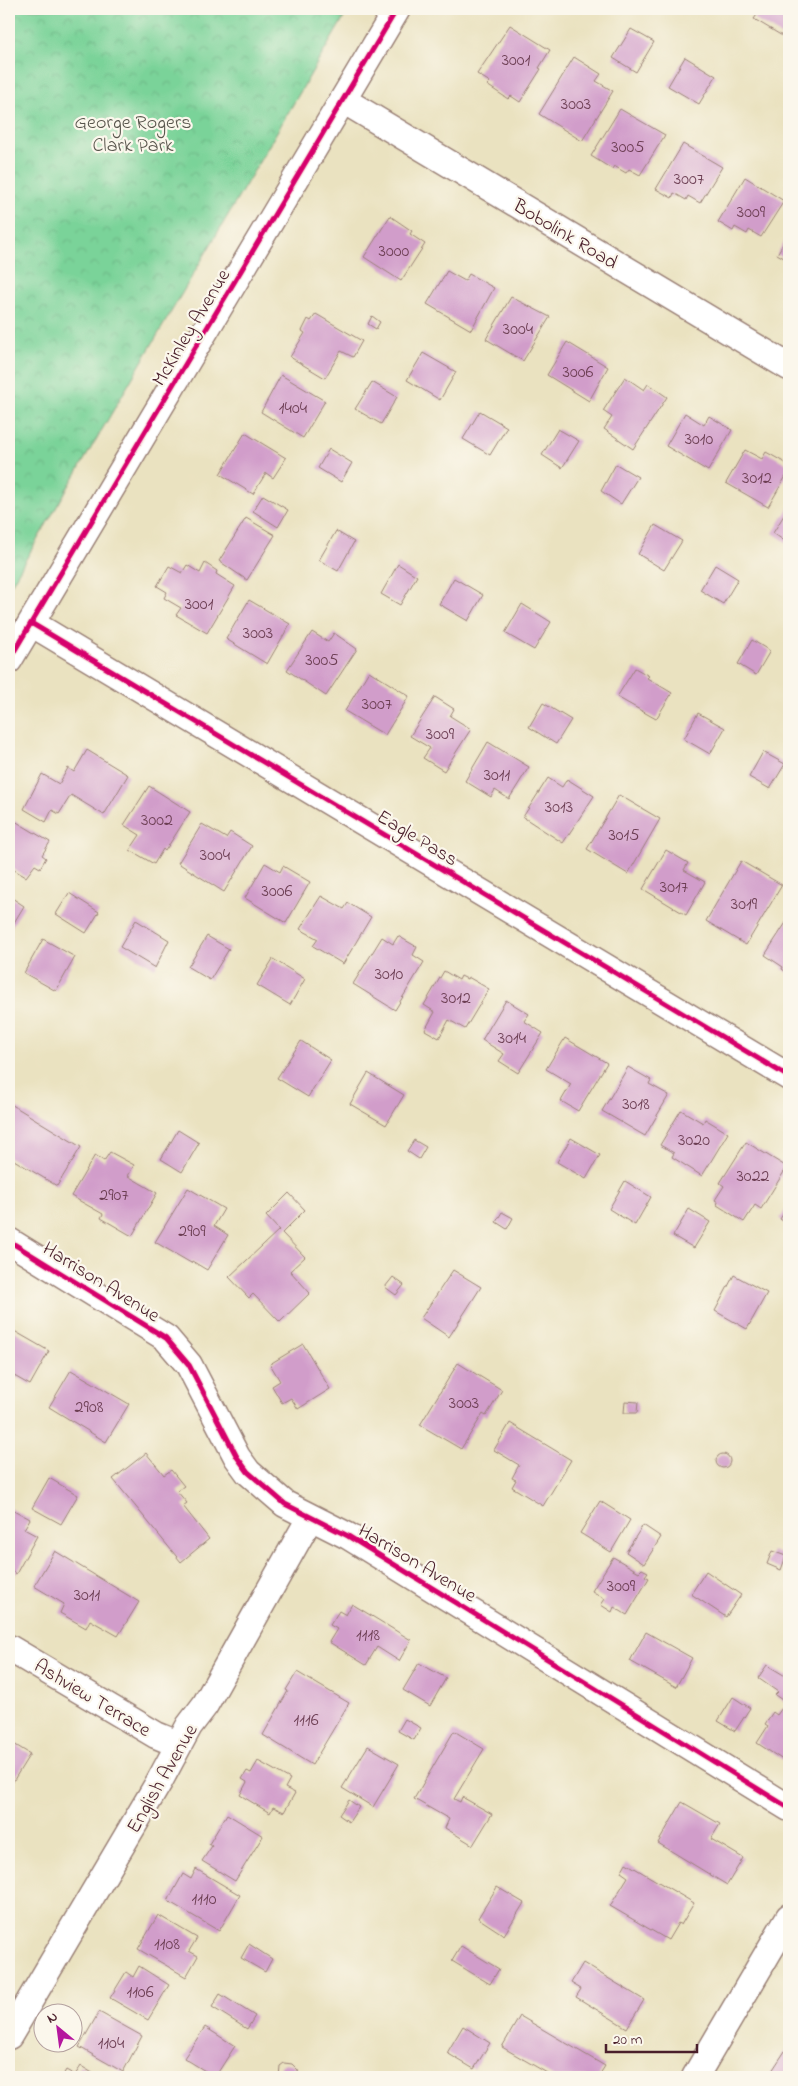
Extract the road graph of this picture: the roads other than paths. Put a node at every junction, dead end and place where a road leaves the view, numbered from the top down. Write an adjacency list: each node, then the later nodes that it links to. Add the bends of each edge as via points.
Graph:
1 (397, 9): 2 (street, McKinley Avenue)
2 (343, 100): 3 (street, Bobolink Road); 4 (street, McKinley Avenue)
3 (789, 367)
4 (31, 623): 5 (street, McKinley Avenue); 6 (street, Eagle Pass)
5 (9, 660)
6 (789, 1077)
7 (9, 1241): 8 (street, Harrison Avenue, via 166,1338 189,1365 236,1457 248,1472 285,1504)
8 (310, 1518): 10 (street, English Avenue, via 205,1705); 11 (street, Harrison Avenue, via 348,1536)
9 (9, 1648): 10 (street, Ashview Terrace, via 156,1735)
10 (178, 1744): 13 (street, English Avenue, via 159,1782)
11 (789, 1808)
12 (789, 1917): 14 (street)
13 (9, 2036)
14 (695, 2077)

